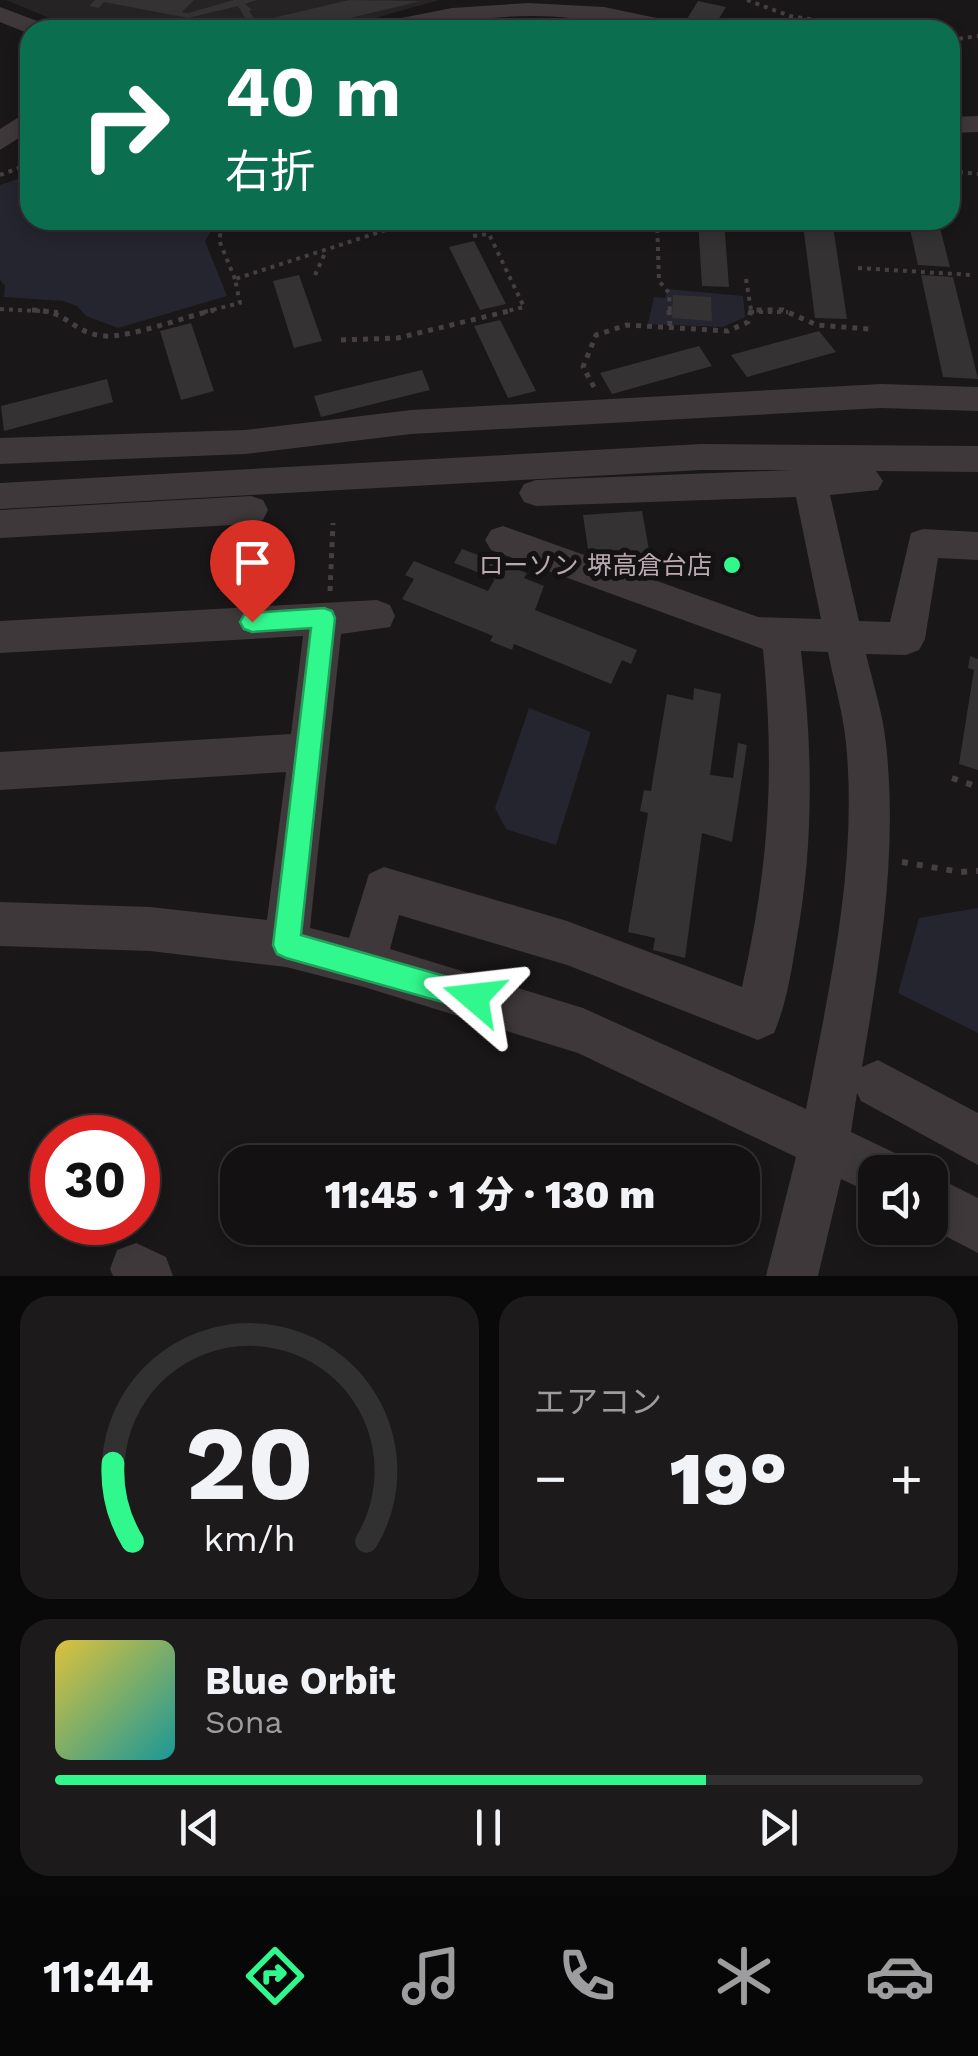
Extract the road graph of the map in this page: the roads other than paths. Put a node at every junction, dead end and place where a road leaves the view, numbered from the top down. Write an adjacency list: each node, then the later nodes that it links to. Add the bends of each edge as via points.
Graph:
1 (449, 20): 2 (street, via 484,6 550,2)
2 (646, 20)
3 (20, 126): 4 (street)
4 (0, 142)
5 (978, 400): 6 (street, via 881,396)
6 (794, 403): 7 (street, via 411,422 245,442); 9 (street)
7 (0, 451)
8 (978, 459): 9 (street)
9 (808, 468): 10 (street); 11 (street, via 702,457); 12 (street); 19 (street)
10 (978, 484)
11 (0, 496)
12 (0, 524)
13 (503, 540): 17 (street, via 758,634)
14 (978, 546): 19 (street, via 924,543 906,639)
15 (377, 616): 16 (street)
16 (324, 618): 18 (street); 20 (street)
17 (780, 635): 19 (street); 24 (street, via 792,762 790,833 758,1017 567,943 384,889)
18 (0, 637)
19 (847, 638): 27 (street, via 866,742 869,854 863,926)
20 (308, 752): 21 (street); 23 (street)
21 (0, 770)
22 (0, 924): 23 (street, via 150,929)
23 (286, 945): 24 (street)
24 (364, 964): 27 (street, via 583,1031)
25 (878, 1084): 26 (street)
26 (978, 1140)
27 (824, 1146): 28 (street); 31 (street)
28 (858, 1162)
29 (948, 1210): 30 (street)
30 (978, 1227)
31 (792, 1276)

